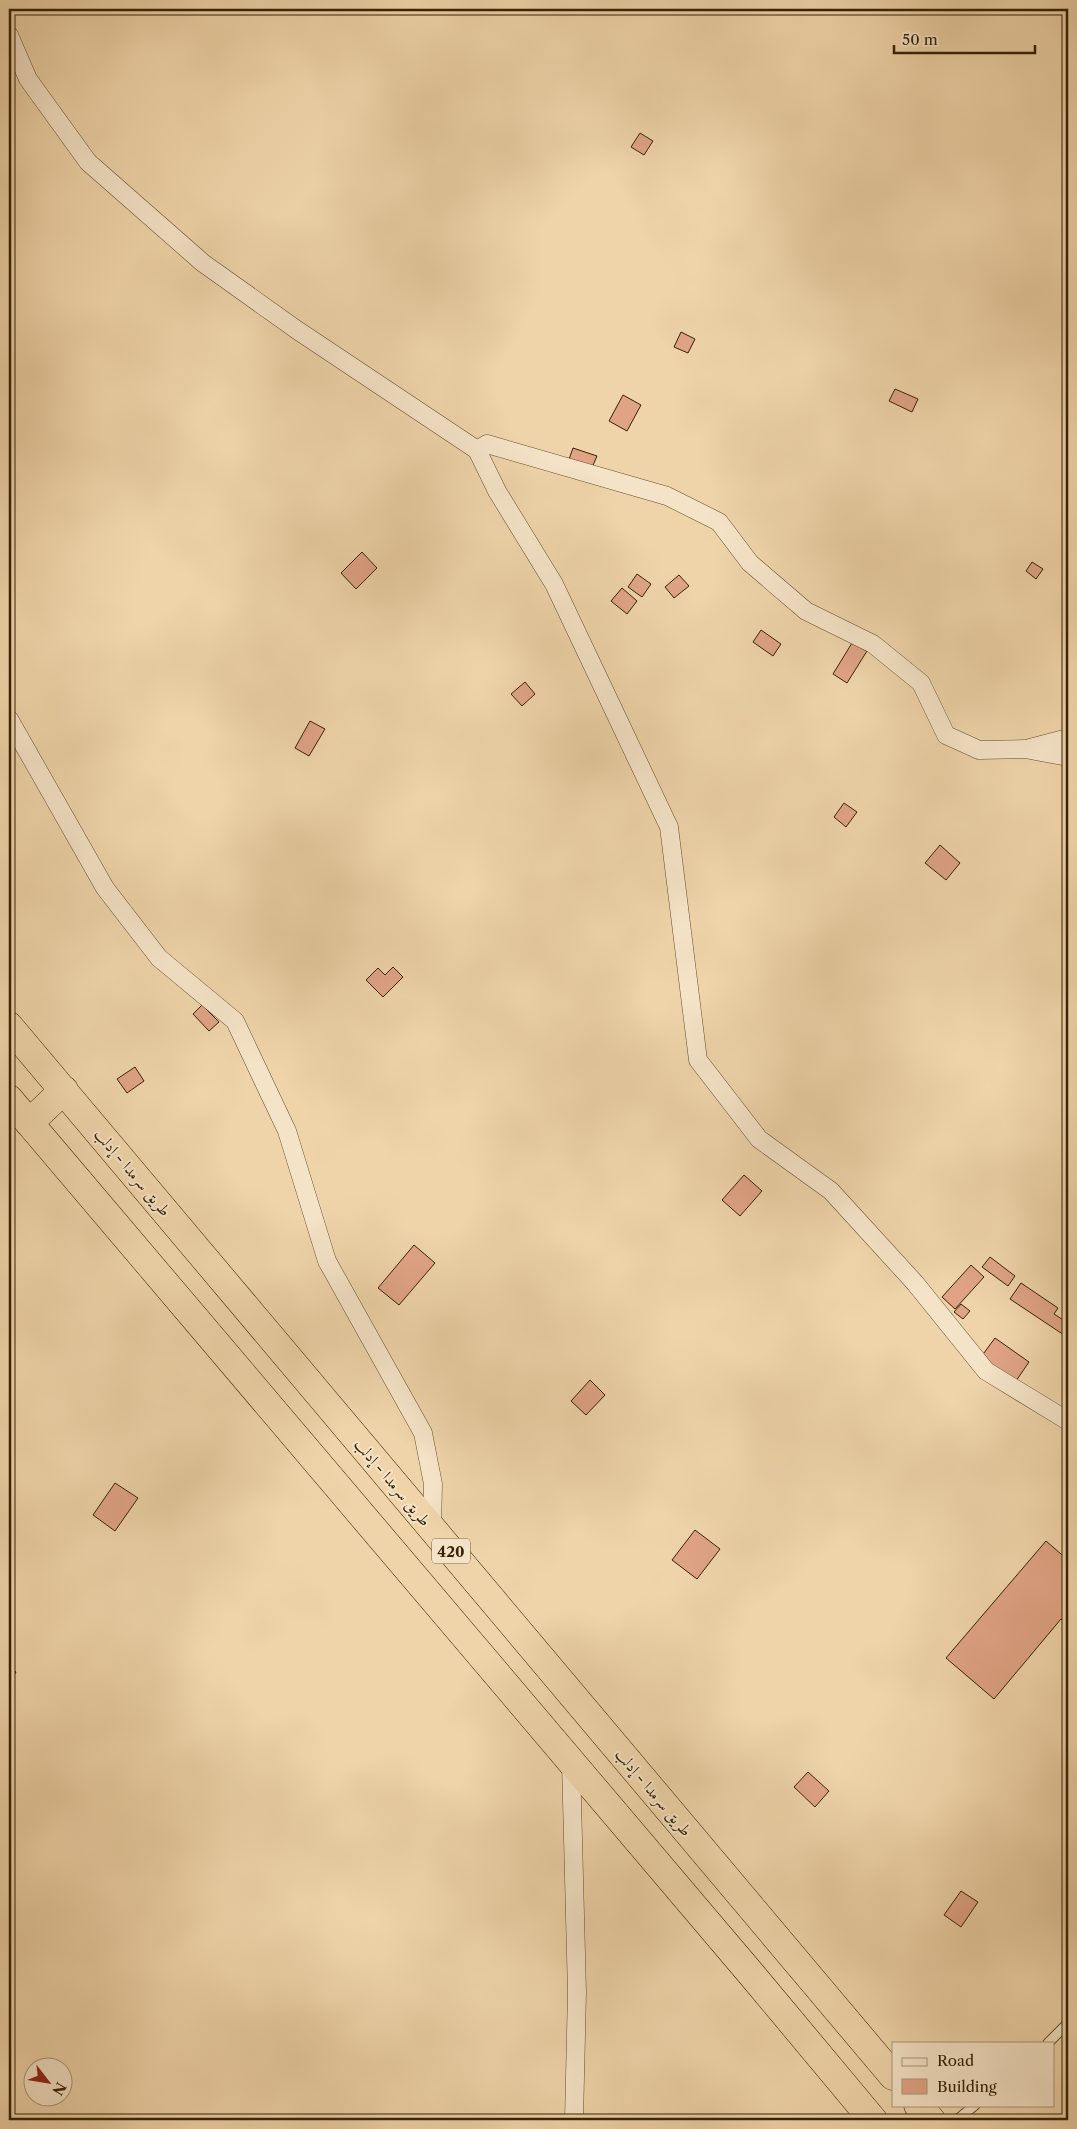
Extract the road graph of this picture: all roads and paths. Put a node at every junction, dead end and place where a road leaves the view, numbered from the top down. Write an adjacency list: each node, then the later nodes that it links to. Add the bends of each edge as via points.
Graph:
1 (9, 35): 2 (street, via 28,79 88,162 203,262 297,330)
2 (478, 450): 5 (street, via 487,444 667,496 719,522 750,563 806,611 873,644 921,683 946,735 979,750); 11 (street, via 497,491 554,584 670,826 698,1060 759,1139 831,1191 915,1283 986,1371)
3 (9, 719): 12 (street, via 105,888 159,958 235,1021 287,1132 327,1261 423,1433 433,1484)
4 (1068, 738): 5 (street)
5 (1025, 749): 6 (street)
6 (1068, 757)
7 (9, 1026): 8 (highway, طريق سرمدا - إدلب / 420)
8 (64, 1090): 10 (highway); 12 (highway, طريق سرمدا - إدلب / 420)
9 (9, 1099): 10 (highway, 420)
10 (30, 1123): 13 (highway, 420)
11 (1068, 1421)
12 (432, 1528): 14 (highway, طريق سرمدا - إدلب / 420)
13 (571, 1762): 15 (highway, 420); 21 (street, via 577,1992)
14 (785, 1947): 15 (highway); 18 (highway, طريق سرمدا - إدلب / 420)
15 (752, 1975): 22 (highway, 420)
16 (1068, 2023): 17 (lane)
17 (1049, 2042)
18 (892, 2075)
19 (919, 2106): 23 (highway)
20 (973, 2106): 24 (lane)
21 (574, 2120)
22 (873, 2120)
23 (931, 2120)
24 (957, 2120)

